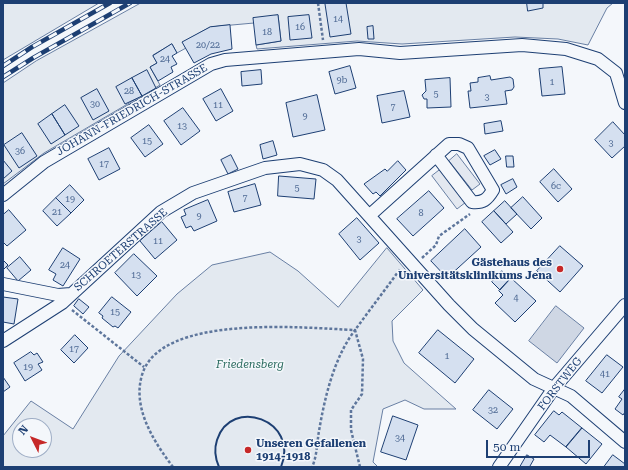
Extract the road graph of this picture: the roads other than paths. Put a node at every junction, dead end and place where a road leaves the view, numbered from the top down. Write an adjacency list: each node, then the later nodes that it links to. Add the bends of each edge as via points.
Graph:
1 (621, 71): 2 (street); 4 (street, JOHANN-FRIEDRICH-STRASSE, via 598,59 566,49 522,45 400,53 358,49 225,60 211,64 44,162)
2 (625, 104)
3 (436, 155): 3 (street, via 449,144 459,144 468,148 493,190 488,200 472,202); 5 (street)
4 (3, 195)
5 (370, 215): 7 (street, SCHROETERSTRASSE, via 337,180 323,170 300,164 265,168 193,193 161,212); 10 (street, SCHROETERSTRASSE, via 473,330 534,379)
6 (3, 284): 7 (street, via 58,295)
7 (71, 294): 9 (street, SCHROETERSTRASSE, via 62,303)
8 (625, 305): 10 (street, FORSTWEG)
9 (3, 341)
10 (554, 388): 11 (street, SCHROETERSTRASSE, via 571,396); 12 (street, FORSTWEG)
11 (625, 442)
12 (499, 467)

